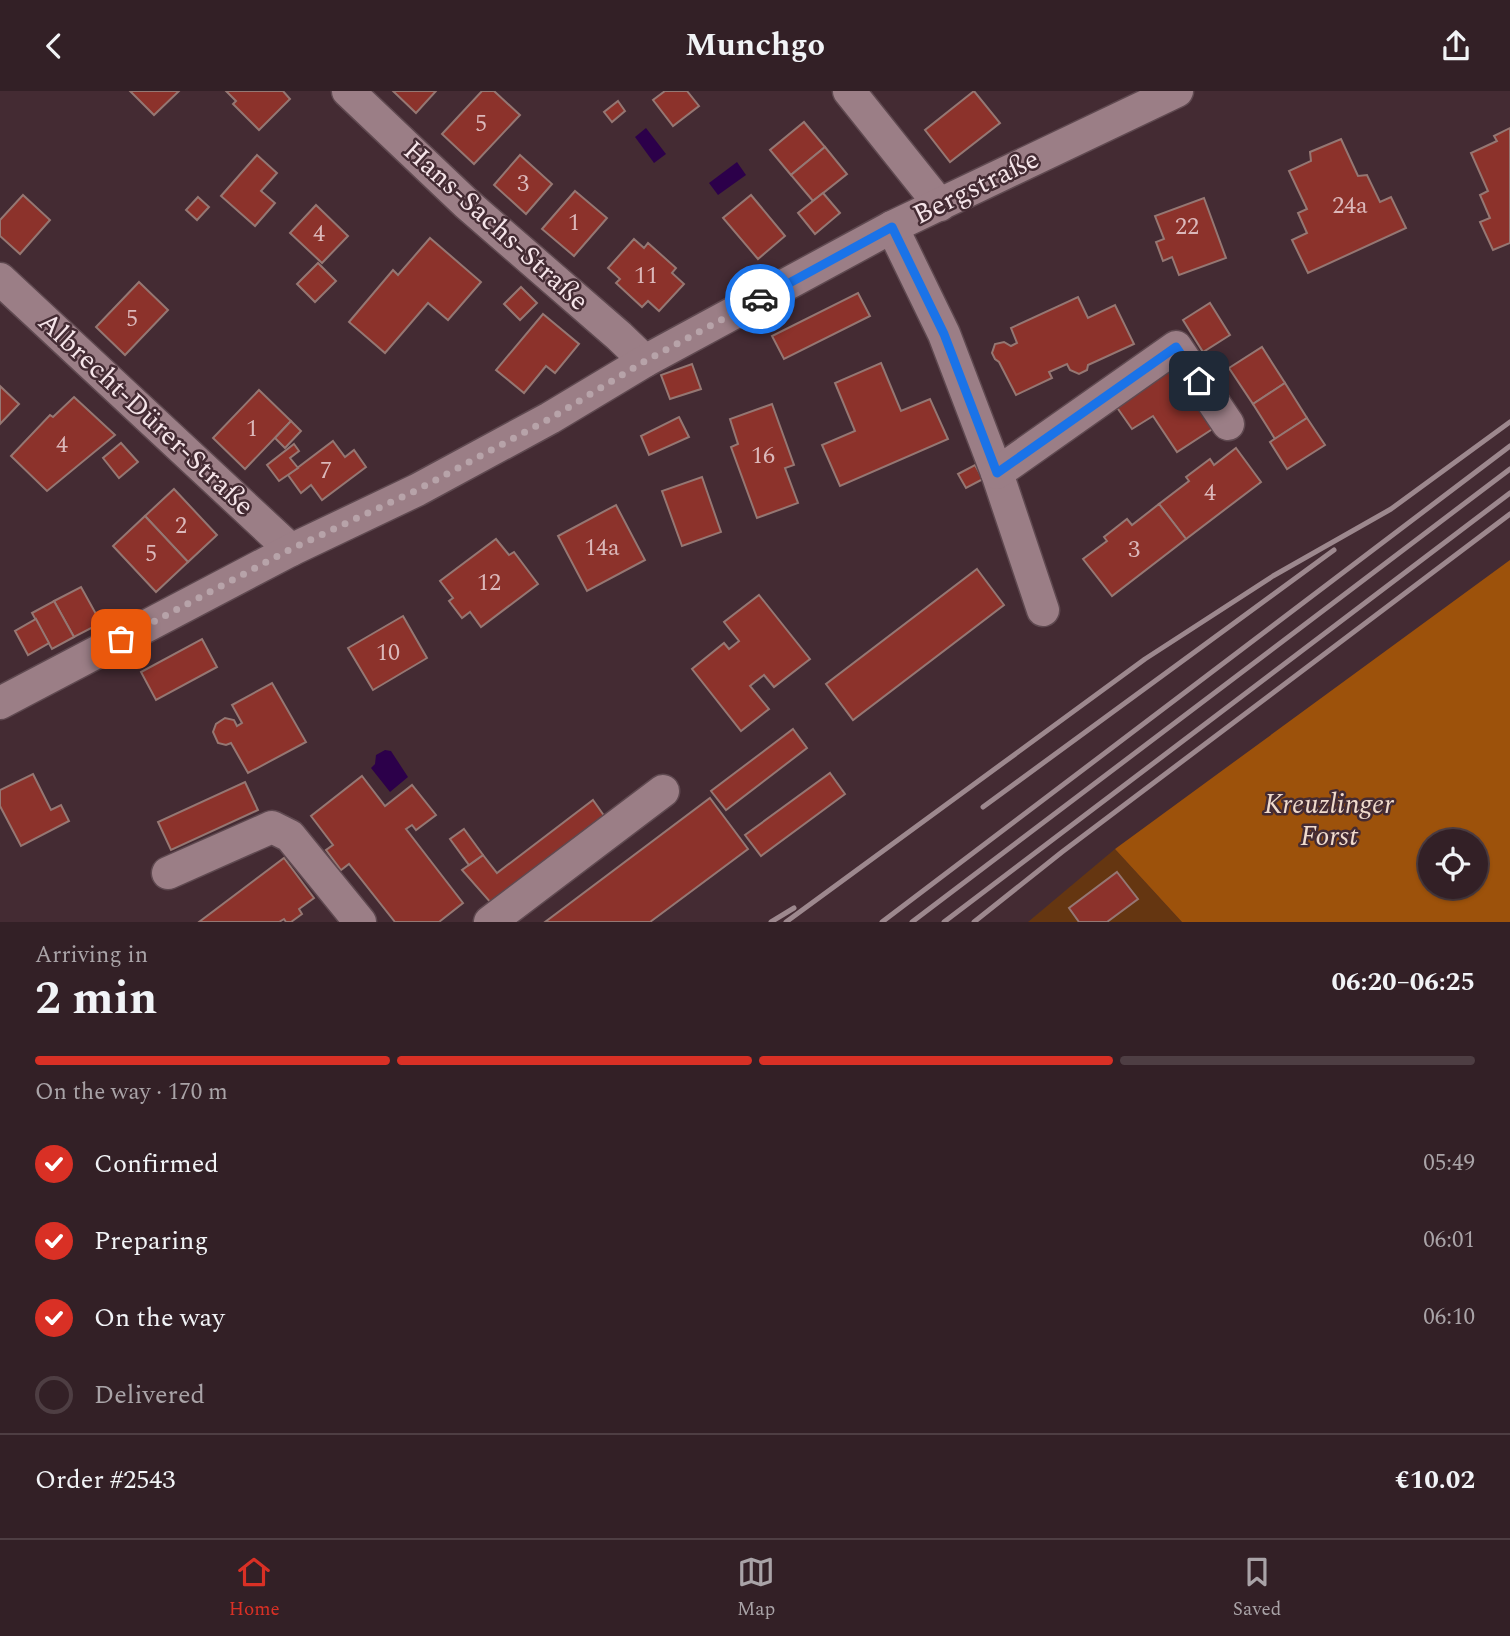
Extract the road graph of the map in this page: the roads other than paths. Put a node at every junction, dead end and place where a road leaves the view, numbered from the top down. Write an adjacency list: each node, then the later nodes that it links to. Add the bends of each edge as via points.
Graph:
1 (348, 91): 7 (street, Hans-Sachs-Straße, via 467,204)
2 (849, 91): 4 (street)
3 (1177, 91): 4 (street, Bergstraße)
4 (940, 205): 5 (street, Bergstraße)
5 (892, 227): 7 (street, Bergstraße); 9 (street, via 944,334)
6 (0, 279): 10 (street, Albrecht-Dürer-Straße)
7 (645, 361): 10 (street, Bergstraße, via 417,490)
8 (1228, 424): 9 (street, via 1176,347)
9 (997, 473): 11 (street)
10 (291, 549): 12 (street, Bergstraße)
11 (1043, 610)
12 (0, 703)
13 (663, 791): 16 (street)
14 (168, 873): 15 (street, via 272,827 290,836)
15 (360, 922)
16 (489, 922)

